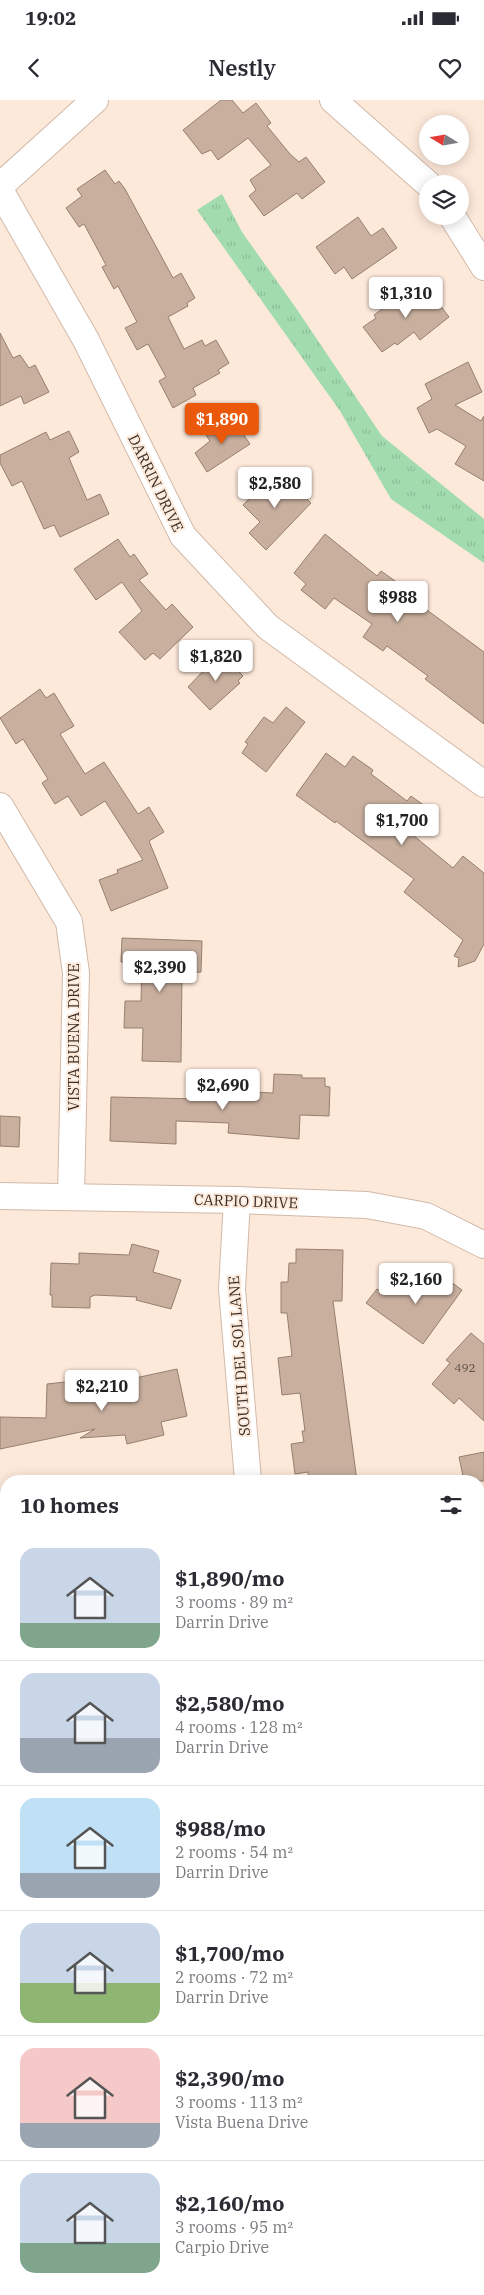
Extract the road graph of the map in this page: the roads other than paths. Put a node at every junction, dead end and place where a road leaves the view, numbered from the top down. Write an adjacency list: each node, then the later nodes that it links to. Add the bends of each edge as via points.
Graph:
1 (95, 100): 4 (street)
2 (333, 100): 3 (street)
3 (419, 176)
4 (0, 186)
5 (0, 190): 8 (street, DARRIN DRIVE, via 86,340 183,536 268,627)
6 (458, 225): 7 (street)
7 (484, 268)
8 (484, 784)
9 (0, 806): 11 (street, VISTA BUENA DRIVE, via 69,922 76,973)
10 (0, 1196): 11 (street, CARPIO DRIVE)
11 (71, 1196): 12 (street, CARPIO DRIVE)
12 (237, 1200): 13 (street, CARPIO DRIVE, via 384,1208 426,1216); 14 (street, SOUTH DEL SOL LANE, via 232,1289)
13 (484, 1244)
14 (248, 1475)

